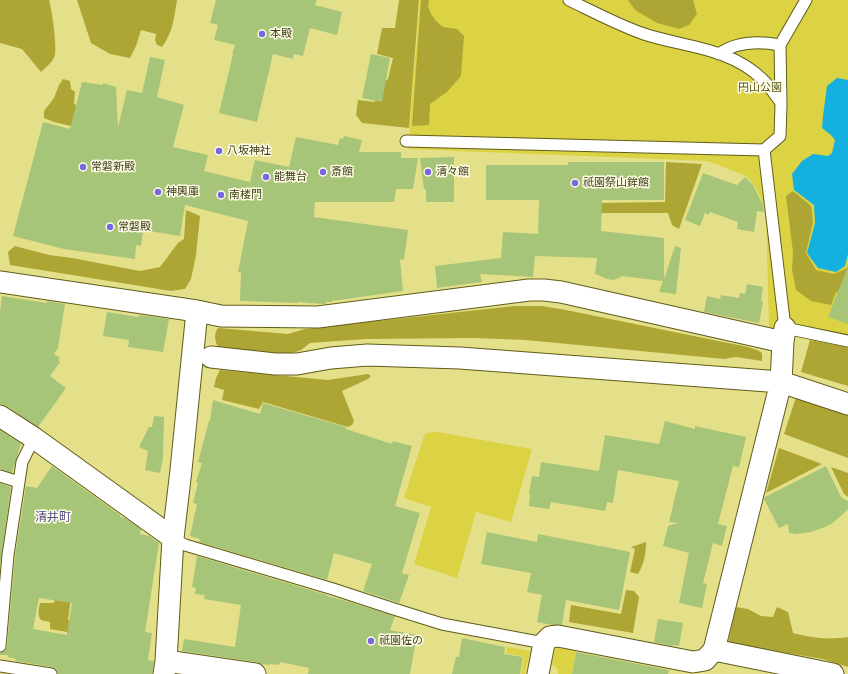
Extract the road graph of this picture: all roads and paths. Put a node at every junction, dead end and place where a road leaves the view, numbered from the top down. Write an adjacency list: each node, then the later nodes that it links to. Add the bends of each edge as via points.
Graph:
1 (569, 0): 4 (lane, via 645,34)
2 (806, 0): 3 (lane)
3 (780, 45): 4 (lane, via 748,43 727,48); 5 (lane)
4 (719, 54): 5 (lane, via 738,61 755,72 769,86)
5 (781, 104): 7 (lane, via 780,136)
6 (406, 141): 7 (lane)
7 (764, 150): 10 (lane)
8 (0, 282): 9 (street)
9 (197, 311): 10 (street, via 221,316 318,317 544,290); 19 (street)
10 (784, 335): 11 (lane); 13 (street)
11 (848, 341)
12 (211, 357): 13 (street, via 275,364 297,364 367,355 445,357)
13 (781, 382): 14 (street); 22 (street)
14 (848, 404)
15 (0, 416): 16 (street)
16 (34, 438): 18 (lane, via 22,462); 19 (street)
17 (0, 476): 18 (lane)
18 (19, 482): 21 (lane, via 8,555)
19 (173, 538): 20 (lane, via 185,545 442,624); 24 (street)
20 (544, 643): 22 (street, via 550,637 558,636 693,662 705,660); 27 (street)
21 (0, 646)
22 (714, 650): 28 (street)
23 (0, 666): 25 (lane)
24 (165, 668): 26 (street)
25 (51, 674)
26 (255, 674)
27 (538, 674)
28 (833, 674)

